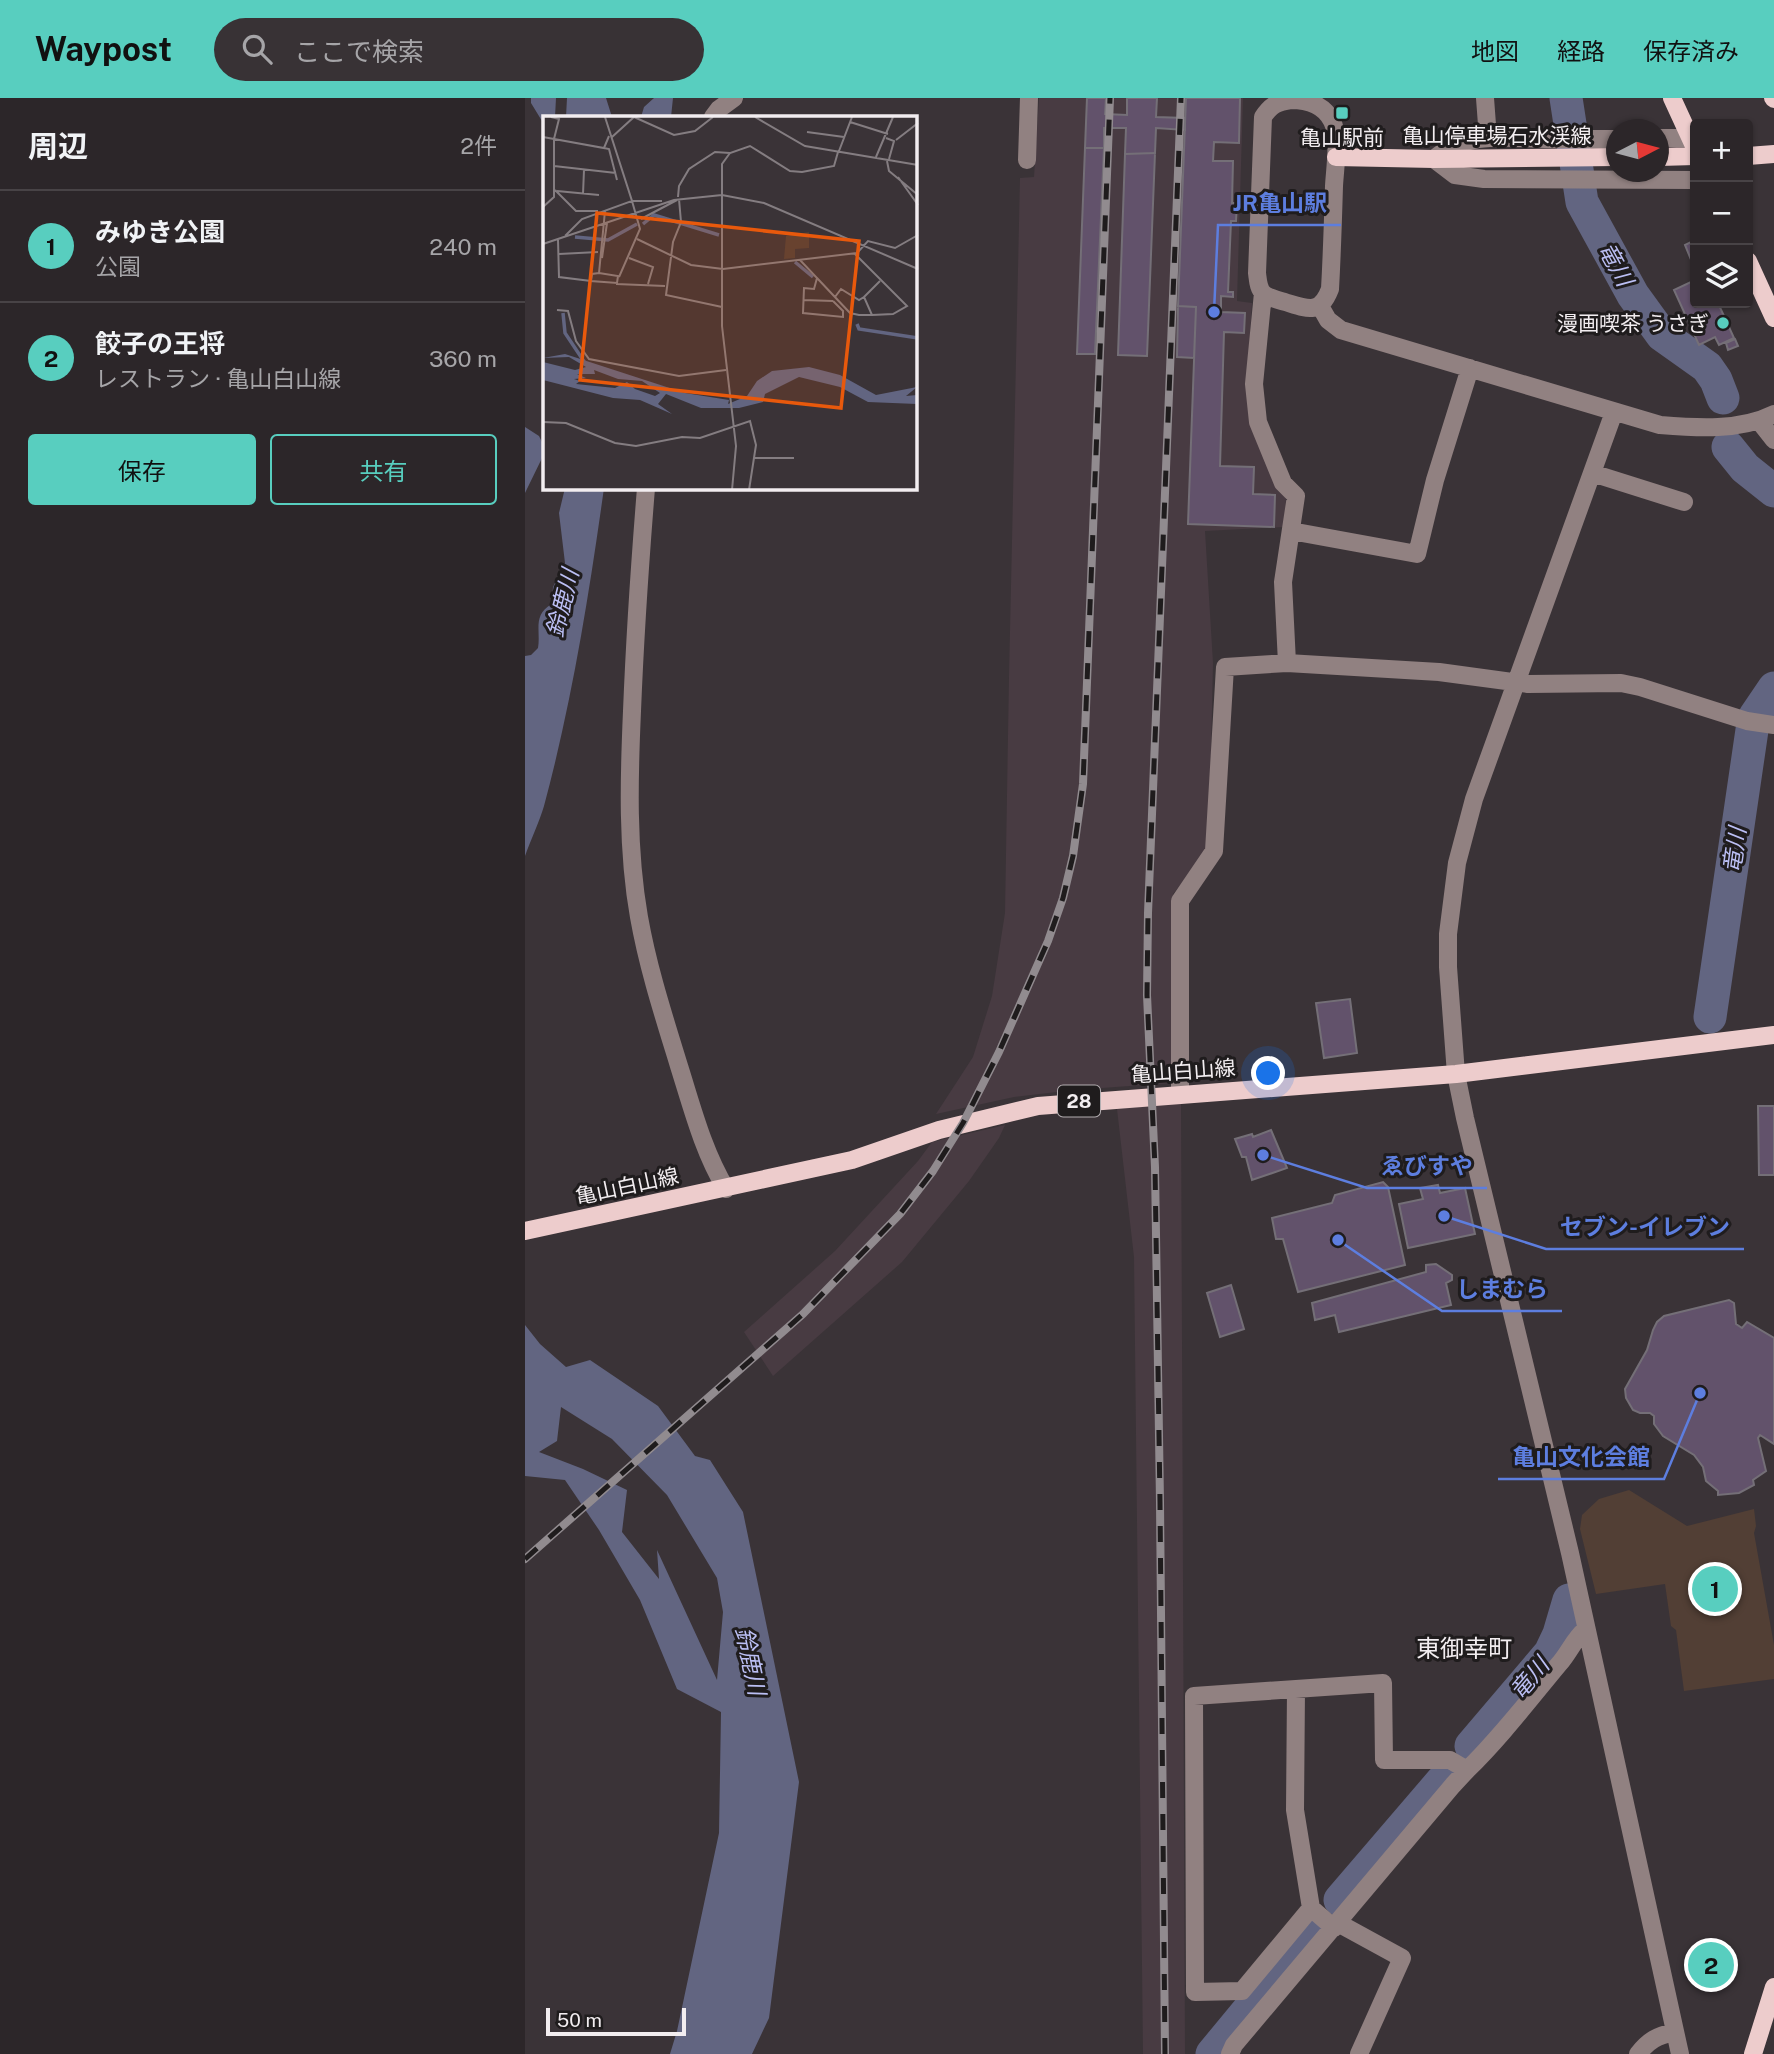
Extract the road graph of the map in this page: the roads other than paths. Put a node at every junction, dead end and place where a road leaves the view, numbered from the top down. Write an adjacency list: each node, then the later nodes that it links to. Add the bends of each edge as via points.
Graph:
1 (734, 98): 6 (street)
2 (1029, 98): 19 (street)
3 (1485, 98): 8 (street)
4 (1672, 98): 7 (main road)
5 (1269, 103): 17 (street, via 1303,100 1322,109 1335,128); 22 (street, via 1263,117 1257,261)
6 (714, 116)
7 (1690, 137)
8 (1488, 138): 9 (street); 18 (street, via 1457,144)
9 (1606, 139)
10 (1669, 140): 11 (street)
11 (1690, 143)
12 (1774, 154): 14 (main road)
13 (1690, 156): 16 (main road)
14 (1753, 156)
15 (1606, 157): 18 (main road, 亀山停車場石水渓線)
16 (1669, 157)
17 (1336, 158): 18 (main road, 亀山停車場石水渓線); 23 (street, via 1331,289)
18 (1434, 159): 20 (street, via 1455,175 1484,180)
19 (1027, 160)
20 (1690, 180)
21 (1753, 272): 24 (main road)
22 (1263, 293): 23 (street, via 1302,307); 32 (street, via 1254,384 1258,422 1283,483 1296,496)
23 (1320, 306): 25 (street, via 1341,330)
24 (1774, 318)
25 (1469, 368): 26 (street); 32 (street, via 1417,554)
26 (1614, 412): 27 (street, via 1660,425 1693,428); 29 (street)
27 (1767, 418): 28 (street)
28 (1774, 440)
29 (1592, 473): 31 (street); 34 (street)
30 (646, 490): 39 (street, via 629,766 639,915 661,1007)
31 (1684, 502)
32 (1291, 531): 33 (street, via 1283,582)
33 (1287, 663): 34 (street); 38 (street, via 1225,667 1215,851 1180,901)
34 (1515, 681): 35 (street, via 1621,683); 37 (street, via 1473,799 1457,863 1448,934)
35 (1761, 724)
36 (1774, 1035): 37 (main road, 亀山白山線 / 28)
37 (1457, 1074): 38 (main road, 亀山白山線 / 28); 41 (street)
38 (1180, 1094): 39 (main road, 亀山白山線 / 28, via 1024,1108 852,1160)
39 (719, 1190): 40 (main road, 亀山白山線 / 28)
40 (525, 1231)
41 (1585, 1630): 43 (street); 47 (street)
42 (1296, 1689): 43 (street, via 1383,1683 1384,1760 1450,1760); 44 (street, via 1295,1810); 44 (street, via 1194,1696 1195,1992 1242,1992)
43 (1467, 1770): 45 (street)
44 (1311, 1908): 45 (street)
45 (1336, 1925): 48 (street); 49 (street, via 1402,1958)
46 (1774, 1987): 52 (main road)
47 (1674, 2032): 50 (street, via 1653,2038); 51 (street)
48 (1230, 2054)
49 (1359, 2054)
50 (1638, 2054)
51 (1680, 2054)
52 (1753, 2054)

